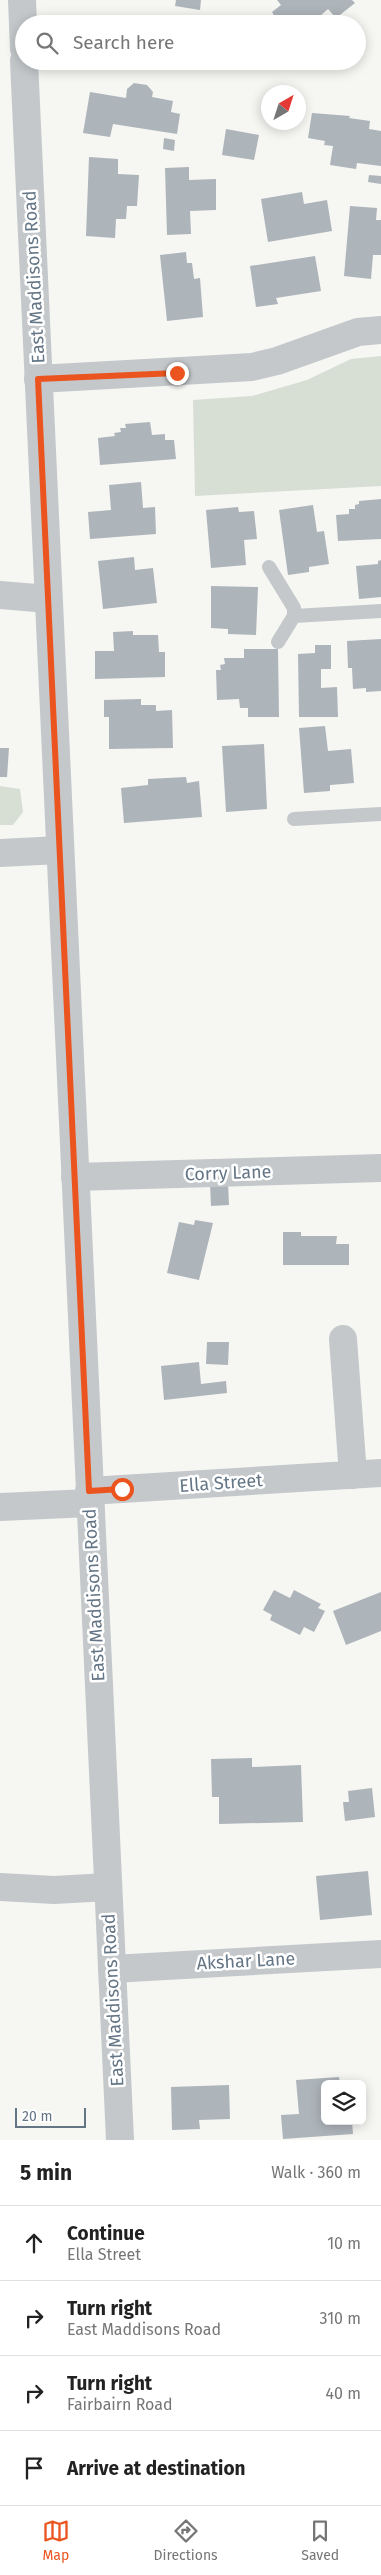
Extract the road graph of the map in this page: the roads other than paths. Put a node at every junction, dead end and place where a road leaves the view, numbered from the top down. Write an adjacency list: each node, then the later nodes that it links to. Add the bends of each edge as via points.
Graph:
1 (22, 0): 2 (street)
2 (23, 15)
3 (24, 70): 5 (street, East Maddisons Road)
4 (381, 330): 5 (street, via 358,332 277,361 247,367)
5 (38, 379): 8 (street, East Maddisons Road)
6 (269, 567): 10 (lane, via 291,600)
7 (0, 595): 8 (street)
8 (48, 598): 14 (street, East Maddisons Road)
9 (381, 611): 10 (lane)
10 (294, 616): 11 (lane)
11 (278, 642)
12 (381, 814): 13 (lane)
13 (294, 819)
14 (60, 850): 15 (street); 17 (street, East Maddisons Road)
15 (0, 853)
16 (381, 1168): 17 (street, Corry Lane)
17 (75, 1177): 21 (street, East Maddisons Road)
18 (344, 1339): 20 (street)
19 (381, 1473): 20 (street, Ella Street)
20 (352, 1475): 21 (street, Ella Street)
21 (90, 1497): 22 (street, Ella Street); 24 (street, East Maddisons Road)
22 (0, 1507)
23 (0, 1887): 24 (street, via 54,1890)
24 (108, 1887): 26 (street, East Maddisons Road)
25 (381, 1954): 26 (street, Akshar Lane)
26 (112, 1969): 27 (street, East Maddisons Road)
27 (120, 2140)

